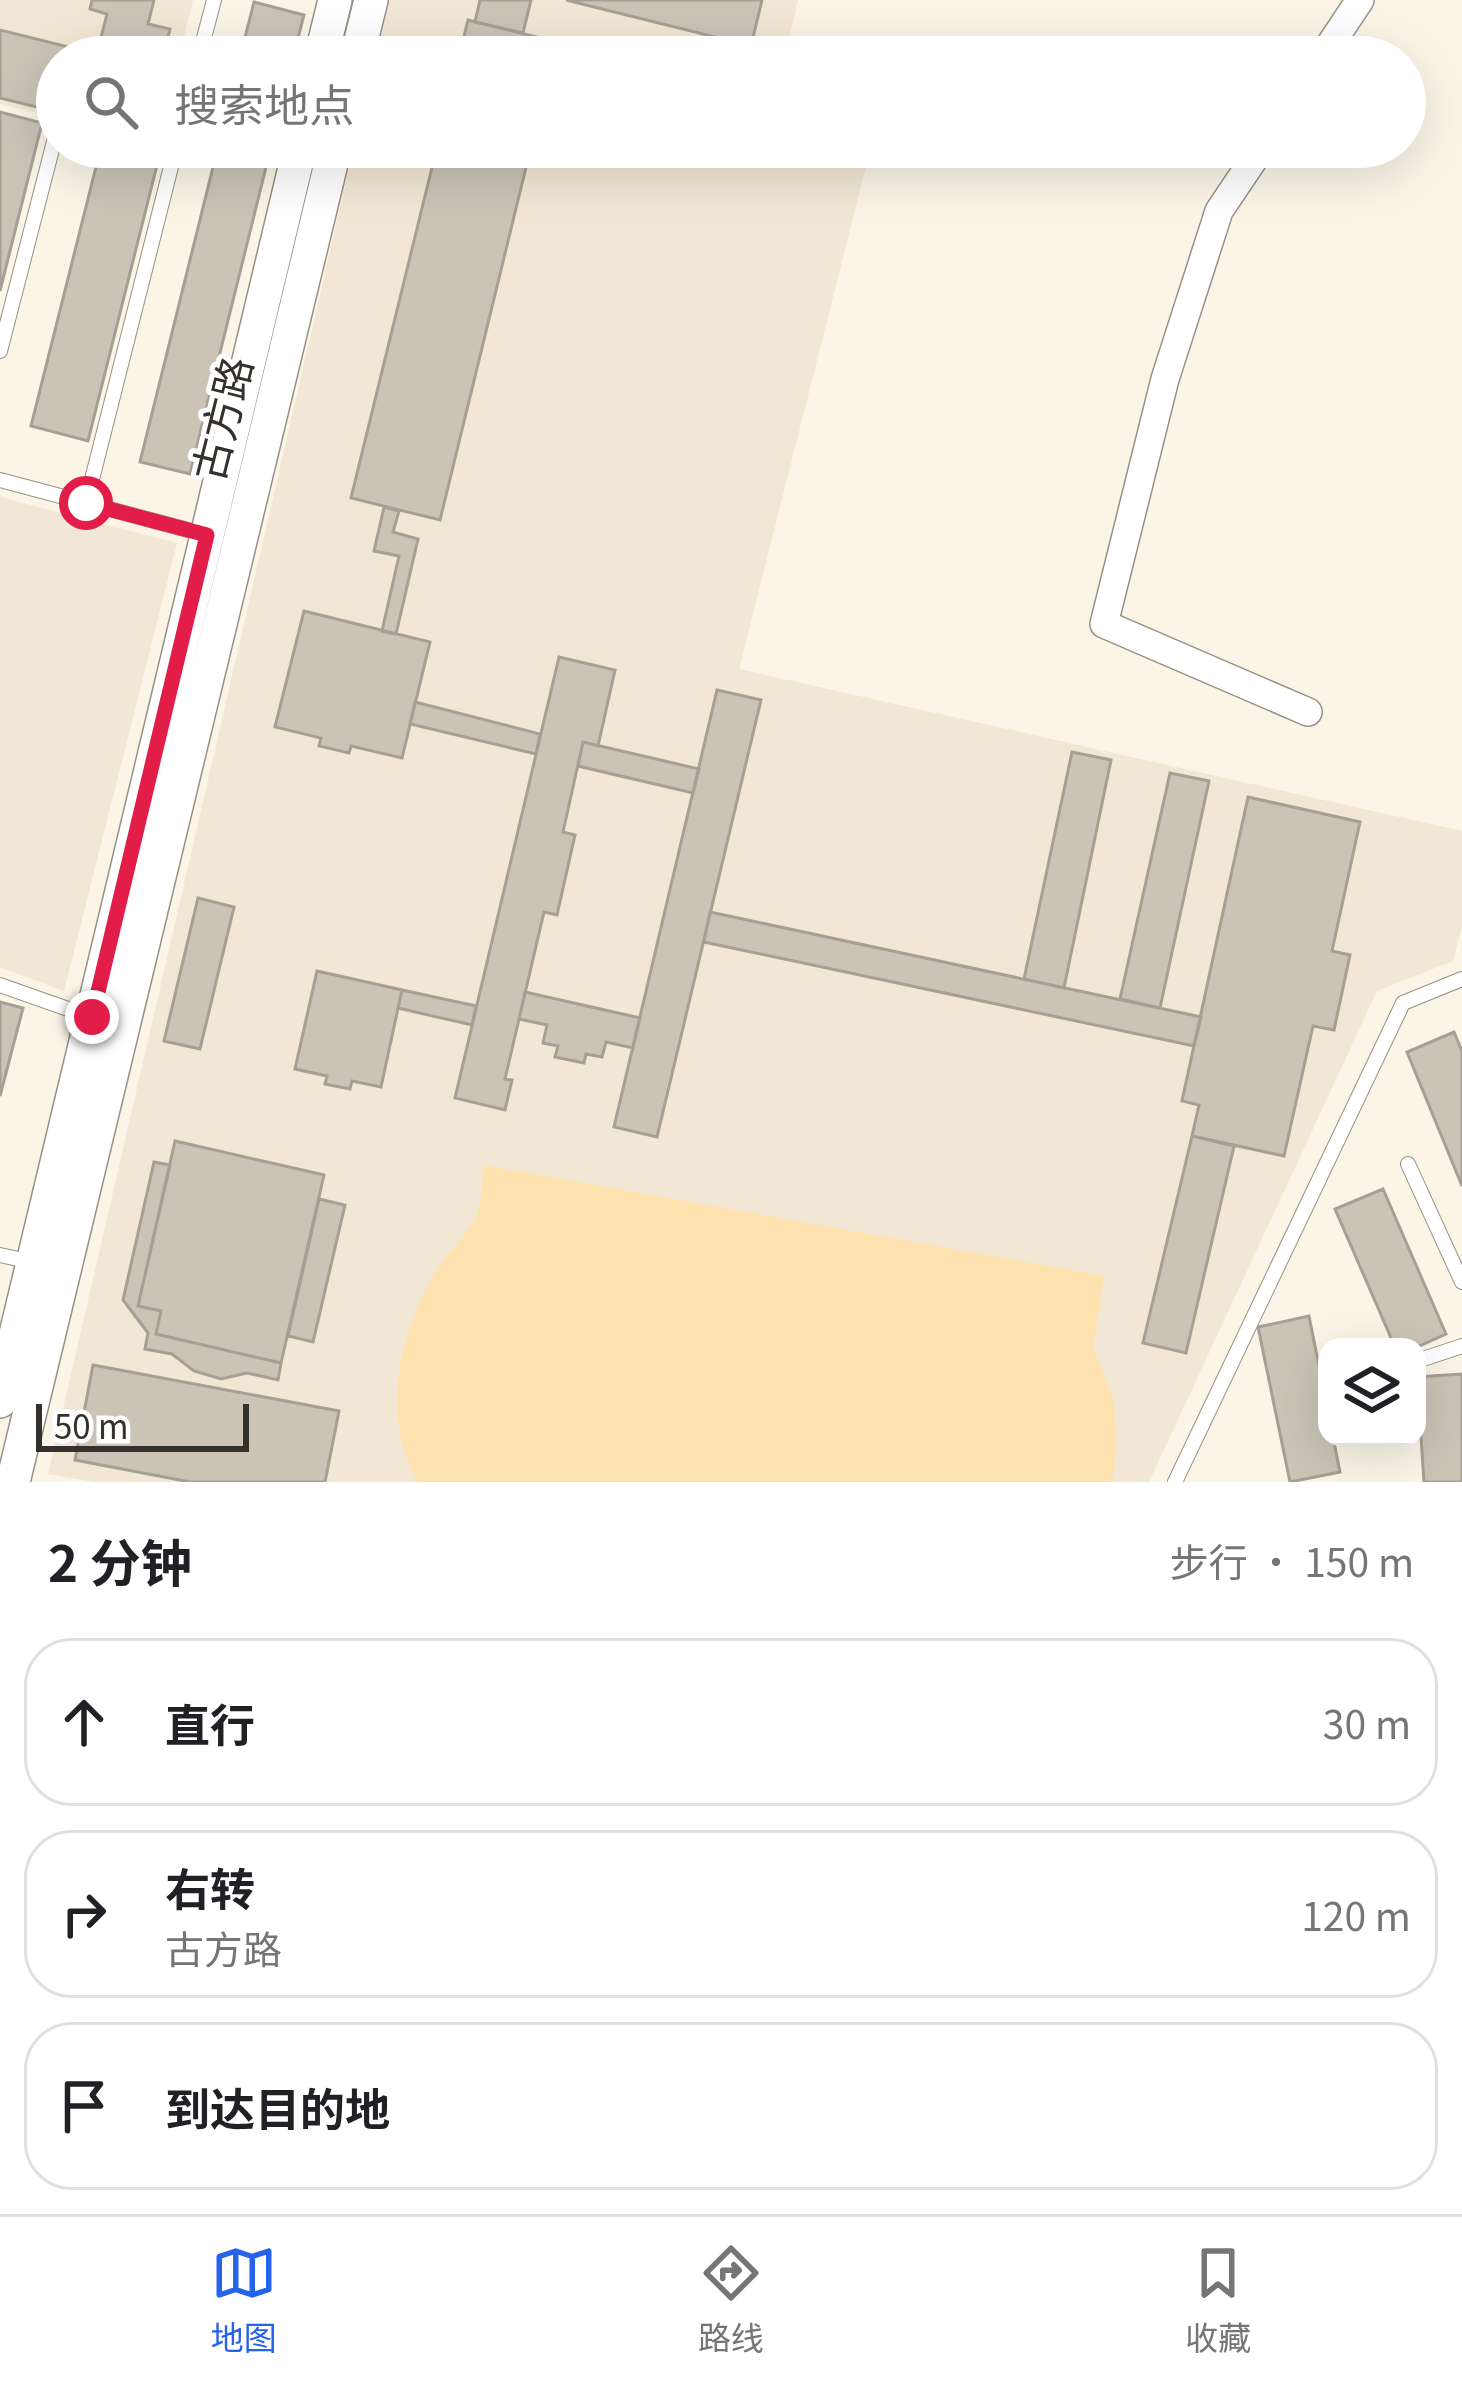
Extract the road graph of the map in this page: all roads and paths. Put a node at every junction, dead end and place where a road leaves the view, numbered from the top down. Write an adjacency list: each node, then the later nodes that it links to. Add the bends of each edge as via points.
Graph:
1 (214, 0): 5 (lane)
2 (335, 0): 6 (street)
3 (371, 0): 7 (street)
4 (1360, 0): 8 (street)
5 (205, 36)
6 (326, 36)
7 (362, 36)
8 (1336, 36)
9 (47, 168): 14 (lane)
10 (171, 168): 16 (lane)
11 (295, 168): 17 (street, 古方路)
12 (330, 168): 28 (street, 古方路)
13 (1248, 168): 18 (street, via 1219,212 1165,379 1104,624)
14 (0, 351)
15 (0, 480): 16 (lane)
16 (86, 503): 17 (lane)
17 (207, 535): 21 (street, 古方路)
18 (1308, 712)
19 (1462, 979): 29 (lane, via 1403,1003)
20 (0, 985): 21 (lane)
21 (92, 1017): 23 (street, 古方路)
22 (1408, 1164): 24 (lane)
23 (17, 1258): 27 (street, 古方路)
24 (1462, 1282)
25 (1462, 1346): 26 (lane)
26 (1426, 1358)
27 (0, 1401)
28 (13, 1482)
29 (1175, 1482)

